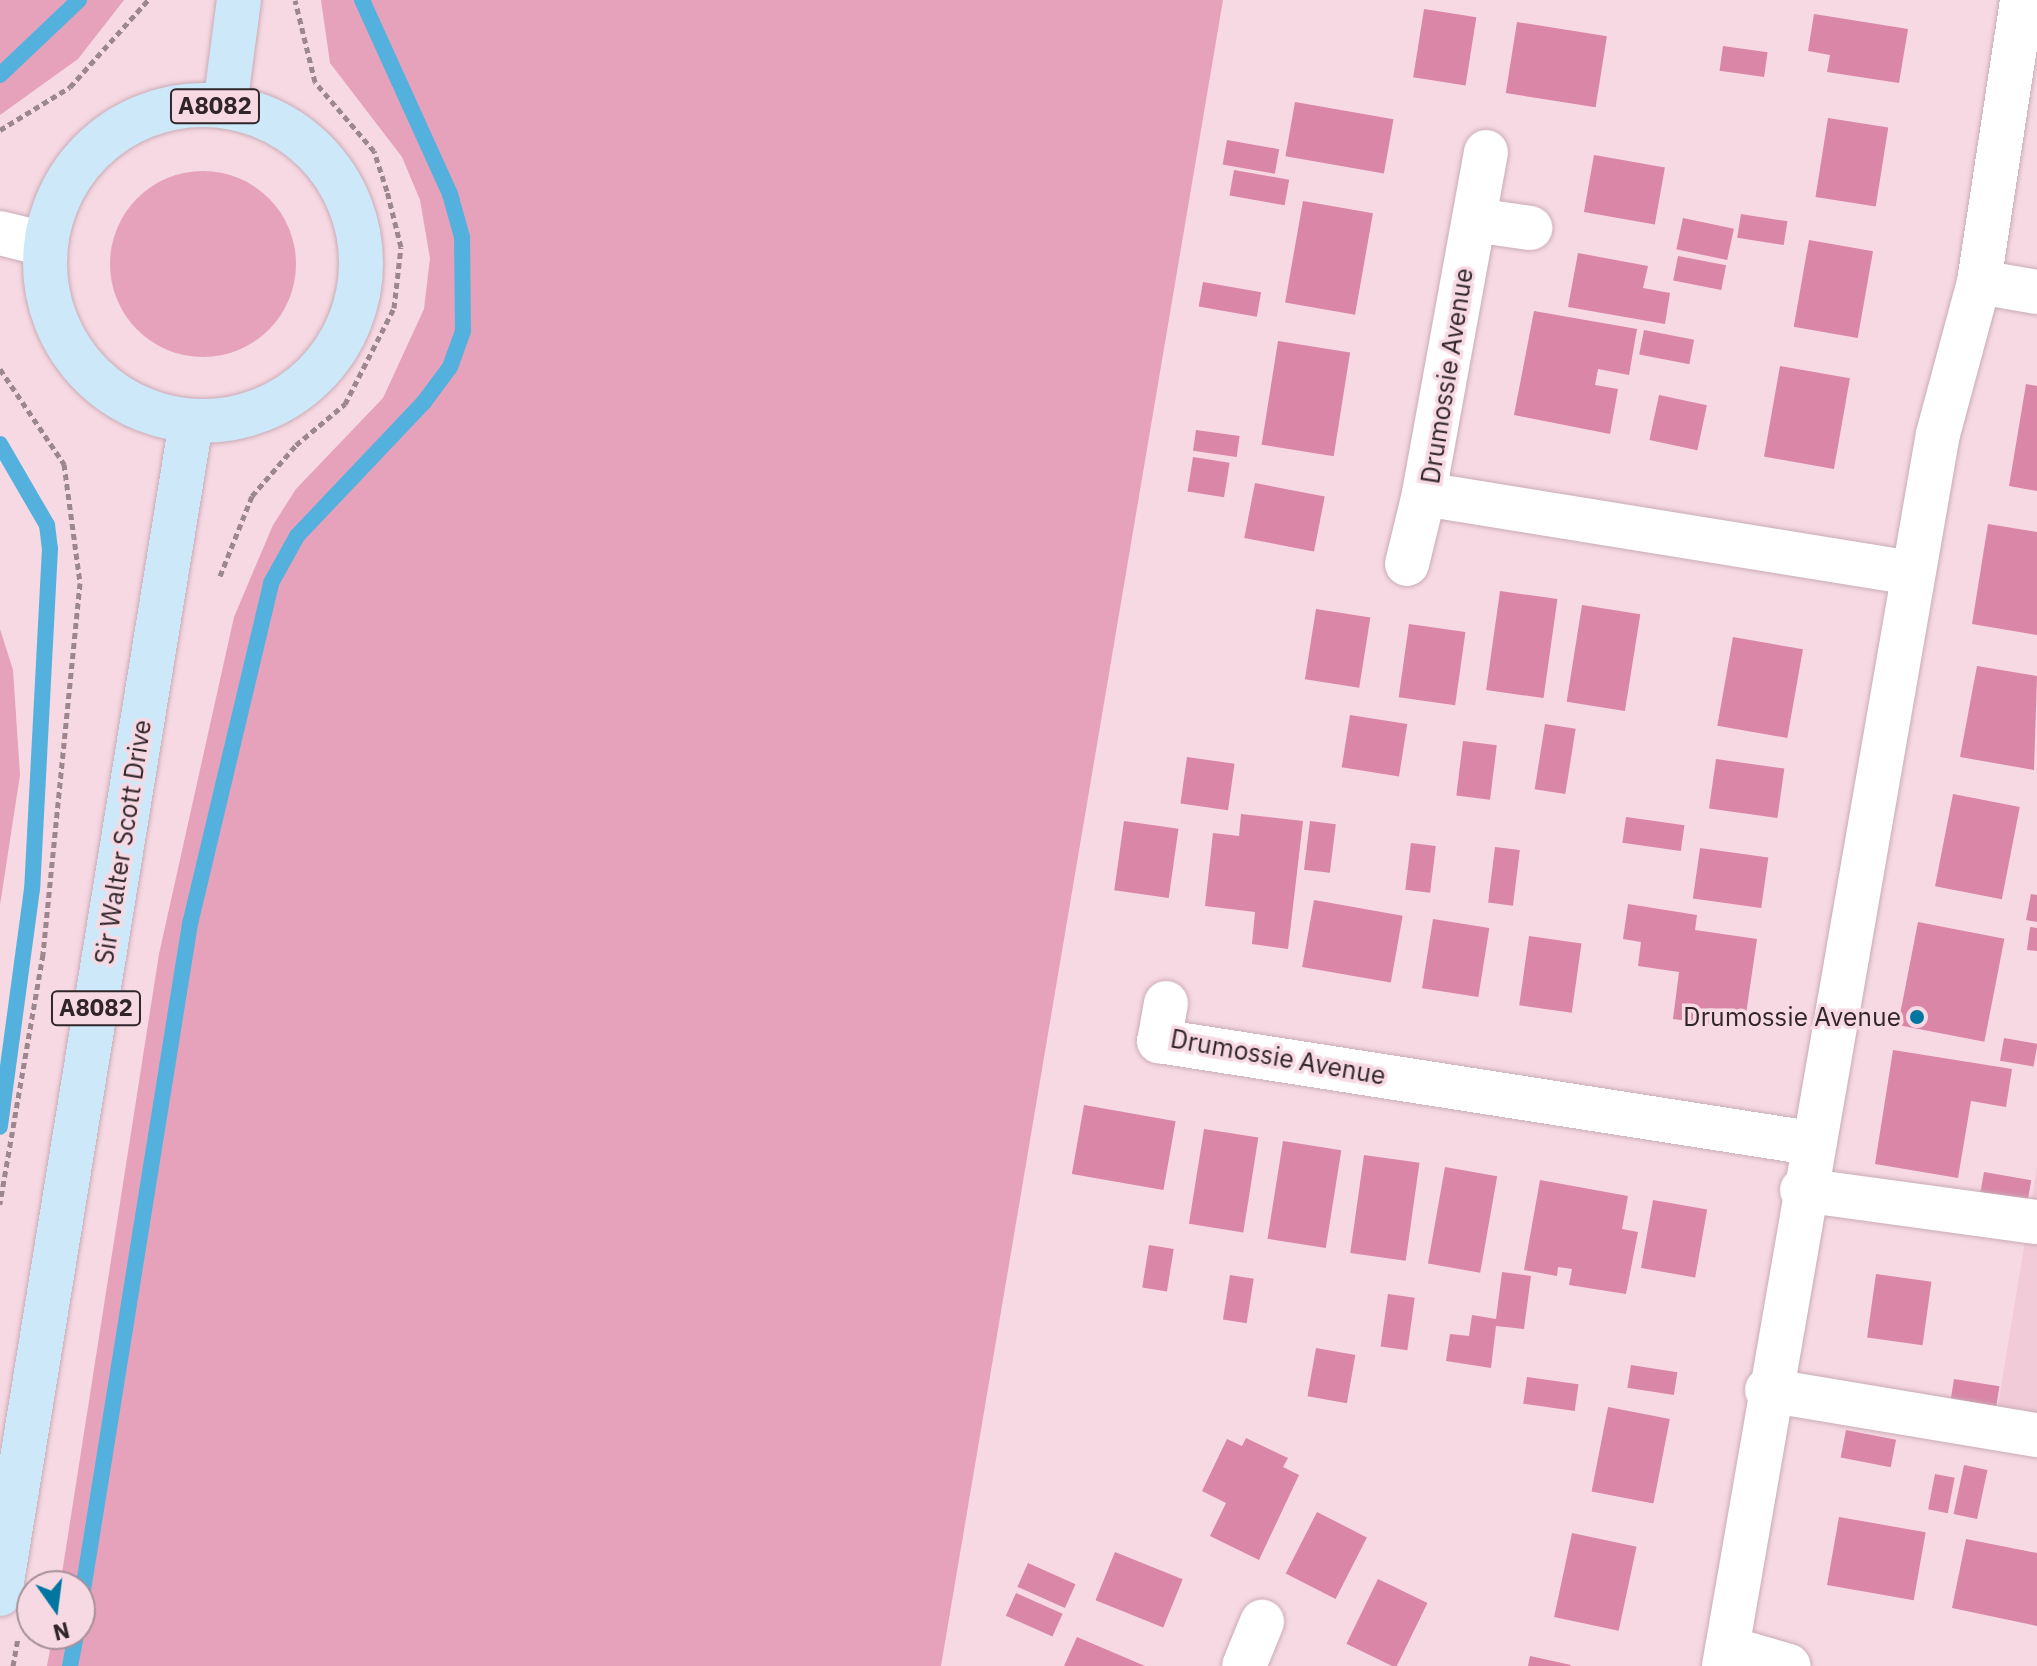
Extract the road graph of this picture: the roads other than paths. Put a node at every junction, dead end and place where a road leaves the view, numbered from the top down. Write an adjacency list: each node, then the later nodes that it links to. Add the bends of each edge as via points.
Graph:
1 (239, 0): 3 (main road, A8082)
2 (2022, 0): 9 (street)
3 (225, 106): 8 (main road, A8082, via 175,107 127,124 87,154 59,196); 11 (main road, A8082, via 272,120 312,148 341,185 359,231 361,280 348,327 322,368 285,399 240,418)
4 (1486, 152): 5 (street, Drumossie Avenue)
5 (1474, 220): 6 (street); 12 (street, Drumossie Avenue)
6 (1530, 228)
7 (0, 233): 8 (street)
8 (45, 244): 11 (main road, A8082, via 47,295 66,343 98,383 141,409)
9 (1979, 282): 10 (street); 14 (street, via 1938,434)
10 (2037, 292)
11 (191, 422): 21 (main road, Sir Walter Scott Drive / A8082)
12 (1424, 494): 13 (street); 14 (street, Drumossie Avenue)
13 (1407, 564)
14 (1913, 573): 16 (street)
15 (1166, 1003): 16 (street, Drumossie Avenue, via 1159,1041)
16 (1810, 1143): 17 (street)
17 (1802, 1190): 18 (street); 19 (street)
18 (2037, 1222)
19 (1767, 1390): 20 (street); 23 (street)
20 (2037, 1435)
21 (11, 1607)
22 (1262, 1622): 24 (street)
23 (1727, 1657): 25 (street)
24 (1244, 1666)
25 (1789, 1666)

